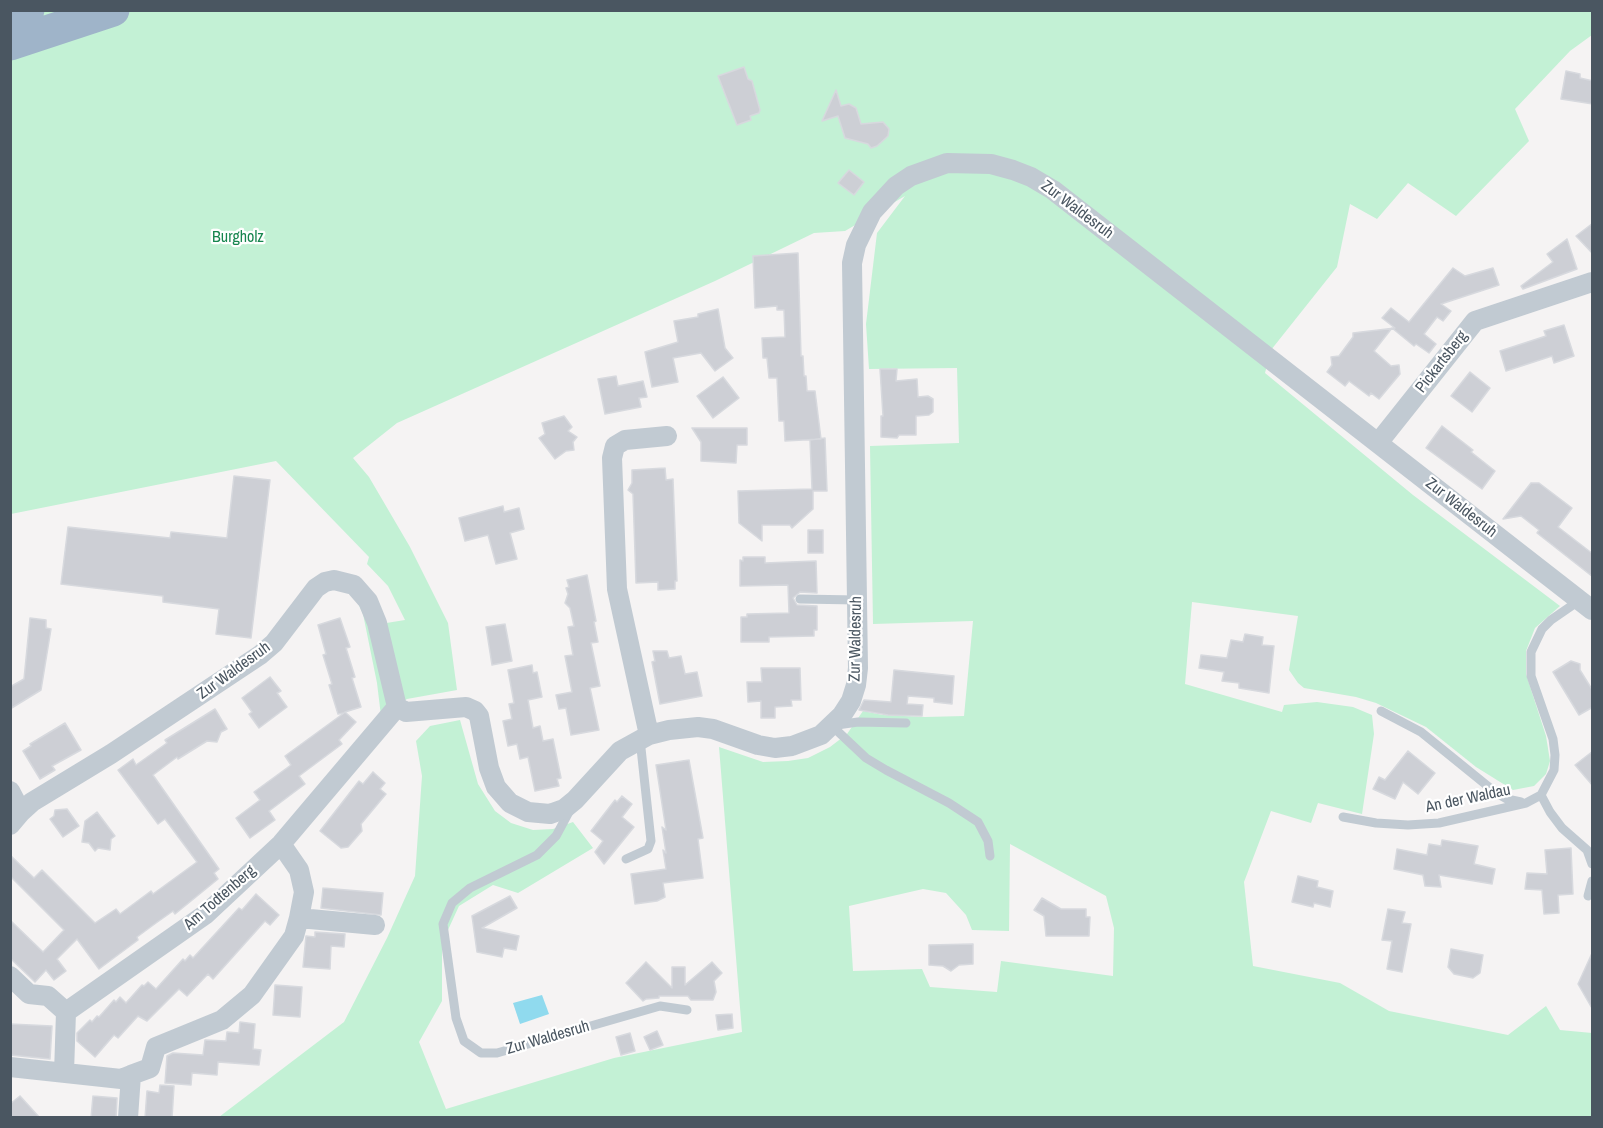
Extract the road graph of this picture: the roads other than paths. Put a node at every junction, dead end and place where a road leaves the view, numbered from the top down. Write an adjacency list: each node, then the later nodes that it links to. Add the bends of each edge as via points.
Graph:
1 (28, 10): 3 (highway)
2 (113, 10): 4 (highway)
3 (10, 17)
4 (10, 44)
5 (1593, 282): 7 (street, Pickartsberg, via 1475,321)
6 (667, 436): 15 (street, via 625,440 615,446 612,458 617,588)
7 (1378, 443): 9 (street, Zur Waldesruh, via 1053,190 1032,177 992,164 947,163 911,176 883,198 863,228 852,263); 10 (street, Zur Waldesruh)
8 (800, 599): 9 (lane)
9 (857, 600): 14 (street, Zur Waldesruh, via 856,685 851,701)
10 (1586, 605): 17 (lane, via 1551,620 1531,652 1531,676 1555,755 1554,770)
11 (397, 707): 18 (street, Zur Waldesruh, via 406,712 466,707 475,711 496,787 518,809 550,814); 20 (street, Zur Waldesruh, via 368,601 354,585 325,582 260,655); 22 (street, Am Todtenberg)
12 (1380, 711): 19 (lane, An der Waldau, via 1421,732 1507,799)
13 (906, 723): 14 (lane)
14 (831, 725): 15 (street, Zur Waldesruh, via 807,742 775,748 698,727); 23 (lane, via 866,758 978,822 988,841)
15 (644, 737): 18 (street, Zur Waldesruh, via 620,751); 24 (lane, via 651,842 648,849)
16 (10, 791): 20 (street, Zur Waldesruh)
17 (1541, 795): 19 (lane, An der Waldau); 25 (lane, via 1562,828 1587,850)
18 (575, 800): 31 (lane, Zur Waldesruh, via 556,836 537,855 470,888 452,903 443,924 456,1018 464,1041 481,1053 497,1053 660,1006)
19 (1526, 803): 21 (lane, An der Waldau, via 1429,824 1376,824)
20 (14, 817)
21 (1344, 818)
22 (281, 844): 28 (street, via 299,870 304,892); 32 (street, Am Todtenberg, via 206,914)
23 (990, 856)
24 (626, 859)
25 (1593, 864)
26 (1593, 881): 27 (lane)
27 (1588, 896)
28 (299, 918): 29 (street); 35 (street, via 294,936 252,995 222,1020 156,1047 150,1068)
29 (375, 925)
30 (10, 976): 32 (street, via 29,994 48,996)
31 (687, 1010)
32 (66, 1012): 34 (street)
33 (10, 1067): 34 (street)
34 (64, 1073): 35 (street, via 121,1079)
35 (131, 1075): 36 (street)
36 (128, 1118)

